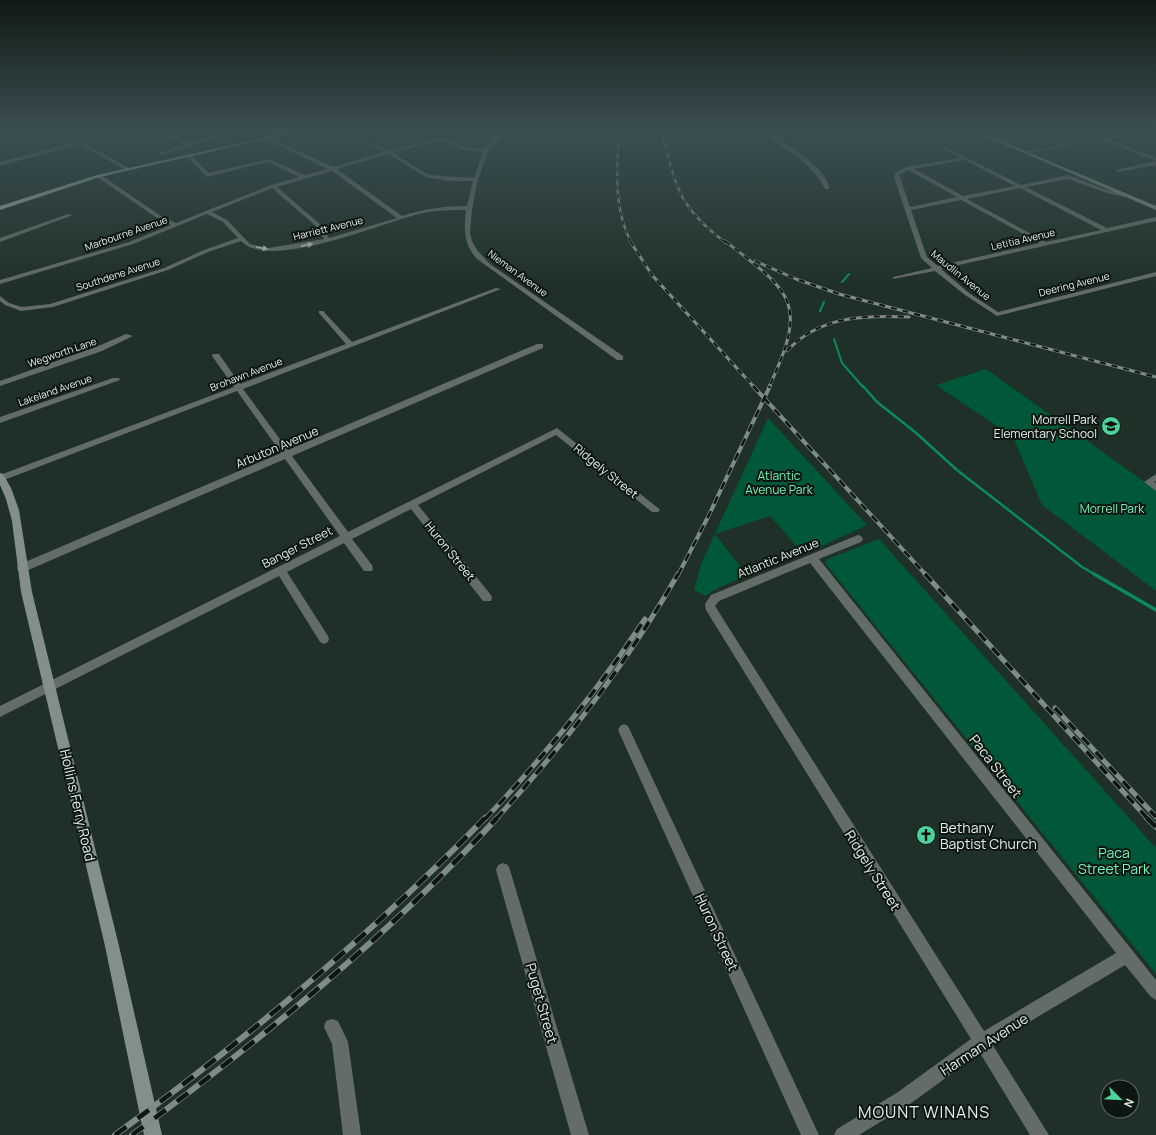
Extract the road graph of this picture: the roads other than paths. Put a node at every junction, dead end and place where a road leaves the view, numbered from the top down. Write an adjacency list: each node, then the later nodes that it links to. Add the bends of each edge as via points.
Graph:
1 (57, 184): 19 (main road)
2 (74, 184): 21 (main road)
3 (111, 184): 28 (street, via 159,217)
4 (280, 184): 14 (street, Marbourne Avenue)
5 (353, 184): 26 (street)
6 (476, 184): 22 (street, Nieman Avenue)
7 (825, 184): 16 (street)
8 (899, 184): 23 (street, Maudlin Avenue)
9 (938, 184): 18 (street)
10 (1014, 184): 15 (street)
11 (1035, 184): 15 (street)
12 (1087, 184): 17 (street)
13 (1100, 184): 17 (street)
14 (273, 186): 24 (street, Marbourne Avenue); 32 (street, via 318,226)
15 (1020, 187): 18 (street); 29 (street)
16 (827, 188)
17 (1125, 195): 20 (street)
18 (962, 198): 23 (street); 33 (street)
19 (0, 202)
20 (1154, 206)
21 (0, 208)
22 (469, 208): 26 (street, Harriett Avenue, via 433,209); 46 (street, Nieman Avenue, via 466,218 467,234 474,252 479,257)
23 (907, 209): 34 (street, Maudlin Avenue, via 922,255)
24 (207, 212): 28 (street, Marbourne Avenue); 30 (street, via 225,221)
25 (70, 215): 31 (street)
26 (401, 218): 32 (street, Harriett Avenue)
27 (1156, 219): 29 (street, Letitia Avenue)
28 (176, 225): 37 (street, Marbourne Avenue, via 111,249)
29 (1106, 230): 33 (street, Letitia Avenue)
30 (242, 239): 32 (street, Harriett Avenue, one-way to 32, via 248,245 260,249 285,248); 39 (street, Southdene Avenue, via 213,248 166,269 51,306 21,309 7,304)
31 (0, 240)
32 (328, 240)
33 (1045, 244): 34 (street, Letitia Avenue)
34 (936, 269): 36 (street, Letitia Avenue); 41 (street, Maudlin Avenue)
35 (1156, 274): 41 (street, Deering Avenue)
36 (895, 278)
37 (0, 282)
38 (498, 290): 43 (street, Brohawn Avenue)
39 (0, 298)
40 (321, 312): 43 (street)
41 (997, 314)
42 (129, 336): 48 (street, Wegworth Lane)
43 (352, 345): 49 (street, Brohawn Avenue)
44 (540, 346): 52 (street, Arbuton Avenue)
45 (216, 356): 49 (street)
46 (620, 358)
47 (116, 380): 50 (street, Lakeland Avenue)
48 (0, 384)
49 (239, 387): 52 (street); 53 (street, Brohawn Avenue)
50 (0, 420)
51 (557, 431): 56 (street, Banger Street); 57 (street, Ridgely Street)
52 (288, 455): 58 (street); 61 (street, Arbuton Avenue)
53 (0, 477): 61 (street, Hollins Ferry Road, via 7,488 17,518)
54 (1156, 477): 55 (street, via 1148,482)
55 (1156, 488)
56 (412, 504): 58 (street, Banger Street); 64 (street, Huron Street)
57 (655, 510)
58 (347, 537): 62 (street); 63 (street, Banger Street)
59 (858, 540): 60 (street, Atlantic Avenue)
60 (812, 558): 65 (street, Atlantic Avenue, via 715,598); 71 (street, Paca Street)
61 (22, 568): 67 (street, Hollins Ferry Road)
62 (368, 568)
63 (280, 570): 66 (street); 67 (street, Banger Street)
64 (487, 598)
65 (710, 604): 74 (street, Ridgely Street, via 713,614)
66 (324, 639)
67 (49, 686): 68 (street, Banger Street); 75 (street, Hollins Ferry Road, via 80,810)
68 (0, 712)
69 (624, 730): 78 (street, Huron Street)
70 (503, 870): 77 (street, Puget Street)
71 (1127, 955): 72 (street, Paca Street); 74 (street, Harman Avenue)
72 (1156, 992)
73 (332, 1027): 76 (street, via 340,1042)
74 (982, 1042): 79 (street, Harman Avenue, via 904,1098); 80 (street, Ridgely Street)
75 (153, 1135)
76 (352, 1135)
77 (580, 1135)
78 (810, 1135)
79 (843, 1135)
80 (1040, 1135)

